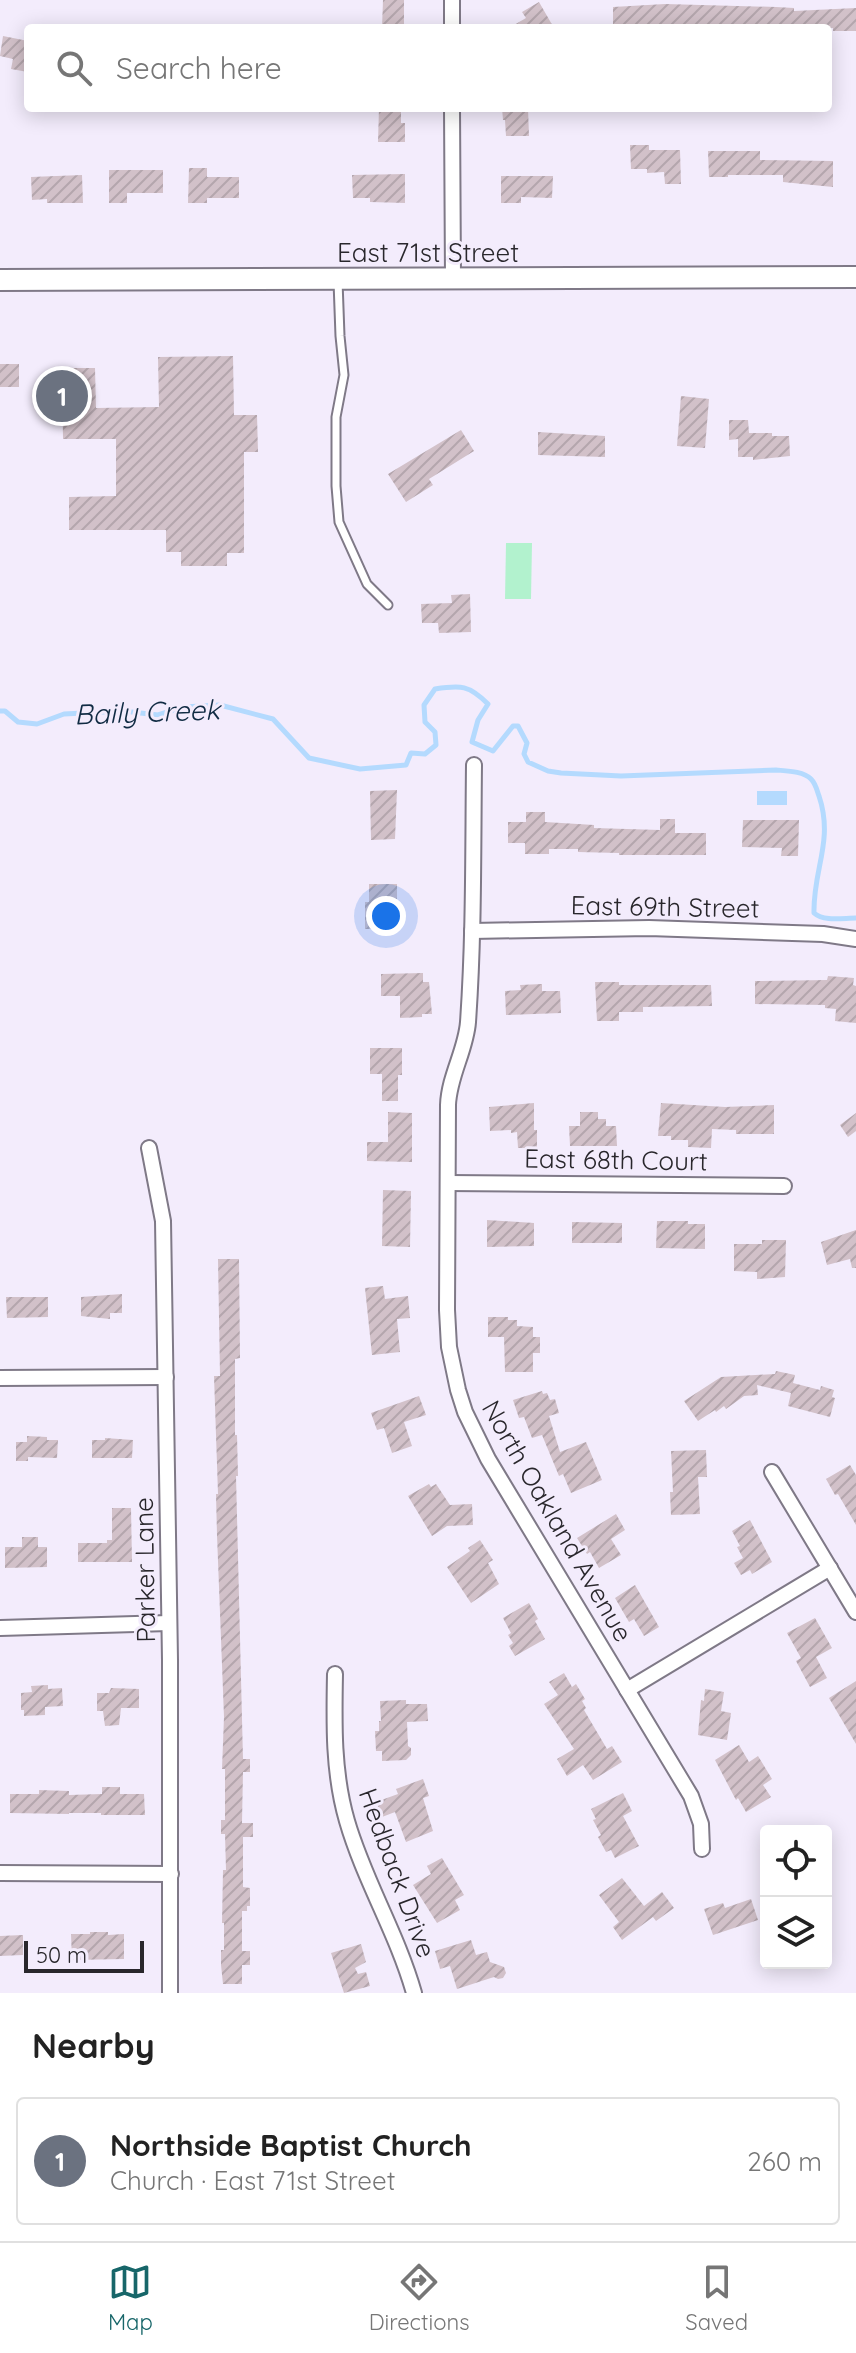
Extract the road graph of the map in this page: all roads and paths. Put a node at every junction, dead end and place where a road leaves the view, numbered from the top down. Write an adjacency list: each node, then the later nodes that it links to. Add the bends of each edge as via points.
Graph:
1 (452, 0): 2 (street)
2 (452, 24)
3 (452, 112): 6 (street)
4 (856, 277): 6 (main road, East 71st Street)
5 (338, 279): 6 (main road, East 71st Street); 7 (main road, East 71st Street); 8 (lane, via 344,375 336,417 339,522 367,584)
6 (453, 279)
7 (0, 280)
8 (388, 605)
9 (474, 765): 10 (street, North Oakland Avenue)
10 (472, 931): 11 (street, East 69th Street, via 649,928); 13 (street, North Oakland Avenue, via 466,1034 448,1099)
11 (856, 939)
12 (149, 1148): 15 (street, Parker Lane, via 163,1221)
13 (448, 1183): 14 (street, East 68th Court); 23 (street, North Oakland Avenue, via 448,1333 465,1412)
14 (784, 1186)
15 (166, 1377): 16 (street); 20 (street, Parker Lane)
16 (0, 1378)
17 (772, 1472): 18 (street)
18 (830, 1568): 19 (street); 23 (street)
19 (856, 1612)
20 (169, 1623): 21 (street); 26 (street, Parker Lane)
21 (0, 1628)
22 (335, 1674): 28 (street, Hedback Drive, via 335,1749 342,1801)
23 (627, 1690): 24 (street, North Oakland Avenue, via 695,1806)
24 (702, 1849)
25 (0, 1873): 26 (street)
26 (171, 1874): 27 (street, Parker Lane)
27 (170, 1993)
28 (414, 1993)

